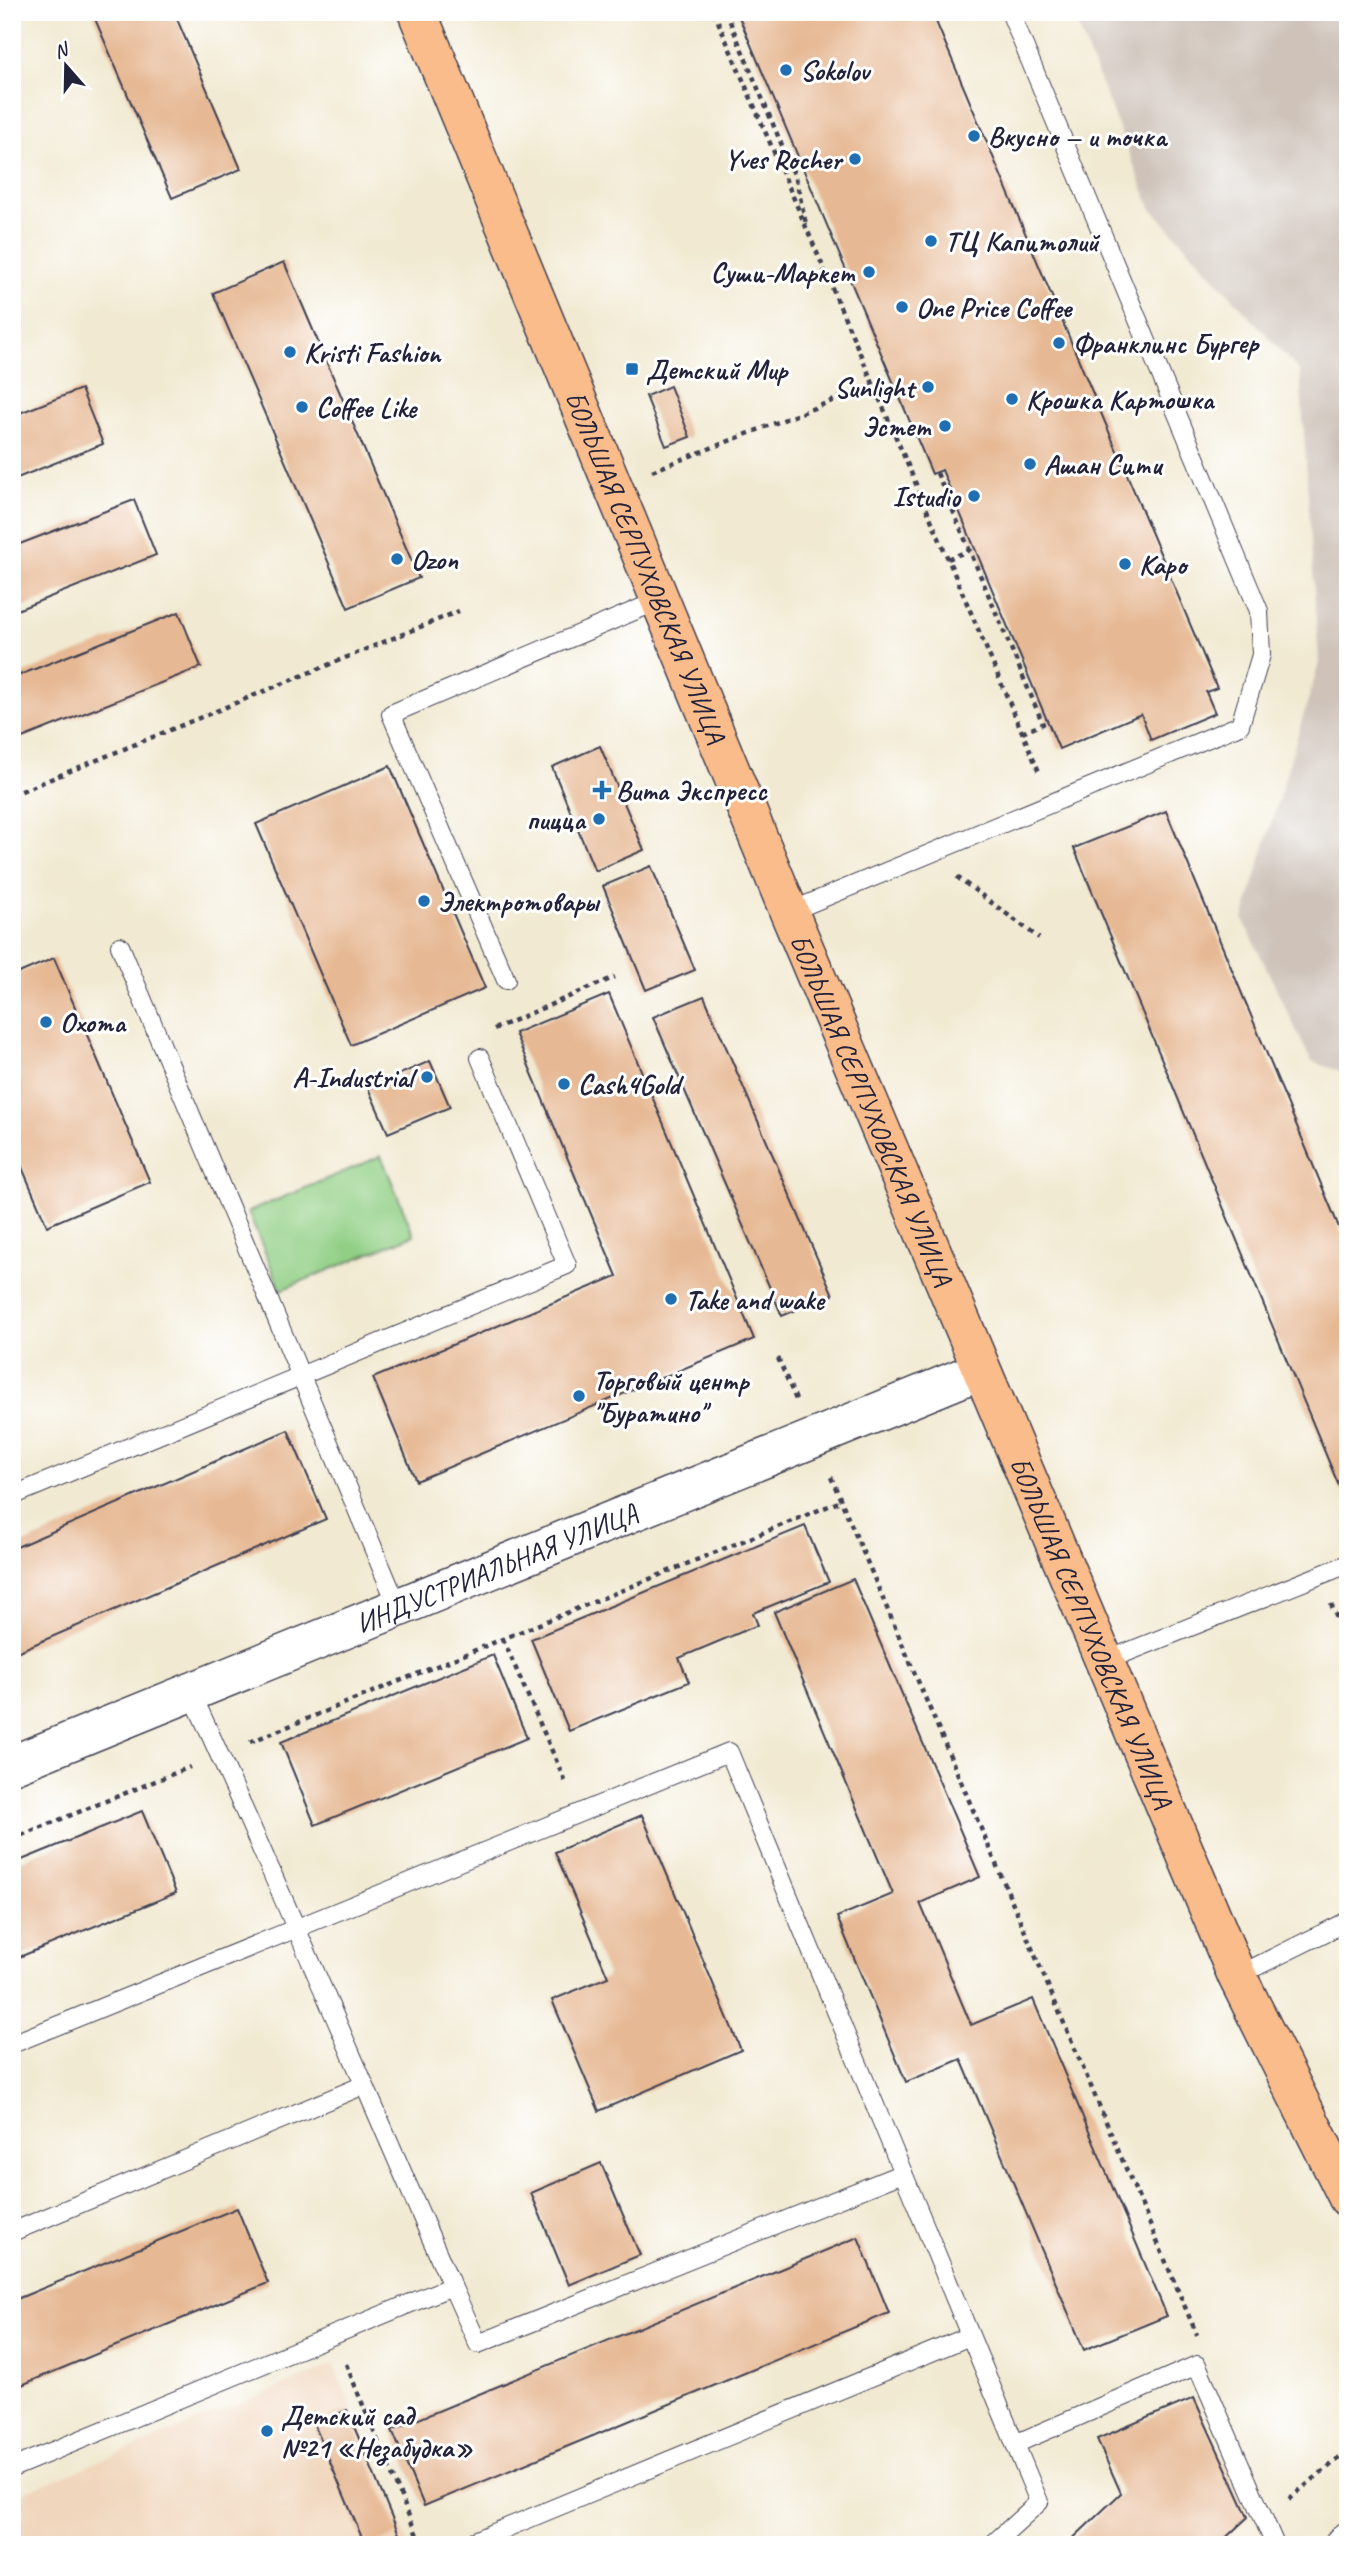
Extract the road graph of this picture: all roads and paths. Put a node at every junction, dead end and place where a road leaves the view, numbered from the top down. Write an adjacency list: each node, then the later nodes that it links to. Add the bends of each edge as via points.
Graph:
1 (417, 12): 11 (main road, БОЛЬШАЯ СЕРПУХОВСКАЯ УЛИЦА)
2 (714, 12): 5 (path)
3 (726, 12): 5 (path, via 796,179)
4 (1010, 12): 15 (lane, via 1259,611 1261,655 1240,725)
5 (809, 235): 6 (path)
6 (873, 385): 8 (path); 10 (path)
7 (937, 472): 9 (path)
8 (645, 474)
9 (970, 550): 10 (path); 13 (path, via 1043,724)
10 (948, 559): 13 (path)
11 (660, 600): 17 (main road, БОЛЬШАЯ СЕРПУХОВСКАЯ УЛИЦА); 21 (lane, via 391,714)
12 (459, 611): 14 (path)
13 (1022, 733): 15 (path)
14 (12, 795)
15 (1052, 804): 16 (lane)
16 (928, 855): 17 (lane); 18 (path)
17 (789, 912): 24 (main road, БОЛЬШАЯ СЕРПУХОВСКАЯ УЛИЦА)
18 (1039, 938)
19 (120, 946): 25 (lane)
20 (615, 977): 22 (path, via 471,1038)
21 (506, 980)
22 (480, 1058): 25 (lane, via 567,1265)
23 (778, 1357): 26 (path)
24 (981, 1370): 26 (street, ИНДУСТРИАЛЬНАЯ УЛИЦА); 34 (main road, БОЛЬШАЯ СЕРПУХОВСКАЯ УЛИЦА)
25 (300, 1376): 27 (lane); 31 (lane)
26 (814, 1438): 28 (path); 31 (street, ИНДУСТРИАЛЬНАЯ УЛИЦА)
27 (12, 1496)
28 (841, 1501): 32 (path); 51 (path)
29 (1348, 1564): 30 (lane)
30 (1319, 1576): 33 (path); 34 (lane)
31 (398, 1607): 35 (street, ИНДУСТРИАЛЬНАЯ УЛИЦА)
32 (503, 1639): 36 (path); 38 (path)
33 (1348, 1646)
34 (1105, 1661): 42 (main road, БОЛЬШАЯ СЕРПУХОВСКАЯ УЛИЦА)
35 (191, 1692): 36 (lane); 37 (street, ИНДУСТРИАЛЬНАЯ УЛИЦА)
36 (219, 1755): 39 (path); 41 (lane)
37 (12, 1765)
38 (579, 1814): 41 (lane); 45 (lane, via 729,1752)
39 (12, 1839)
40 (1348, 1921): 42 (lane)
41 (296, 1930): 43 (lane); 44 (lane)
42 (1237, 1976): 46 (main road, БОЛЬШАЯ СЕРПУХОВСКАЯ УЛИЦА)
43 (12, 2044)
44 (364, 2085): 47 (lane); 48 (lane)
45 (903, 2173): 48 (lane, via 478,2344); 50 (lane)
46 (1348, 2198)
47 (12, 2232)
48 (452, 2286): 49 (lane)
49 (334, 2335): 54 (lane); 57 (path)
50 (970, 2336): 52 (lane); 58 (lane)
51 (1202, 2346)
52 (1015, 2444): 59 (lane, via 1039,2502); 60 (lane, via 1197,2365)
53 (1348, 2451): 55 (path)
54 (12, 2468)
55 (1283, 2503)
56 (1348, 2540): 61 (street)
57 (421, 2545)
58 (465, 2545)
59 (992, 2545)
60 (1275, 2545)
61 (1343, 2545)

